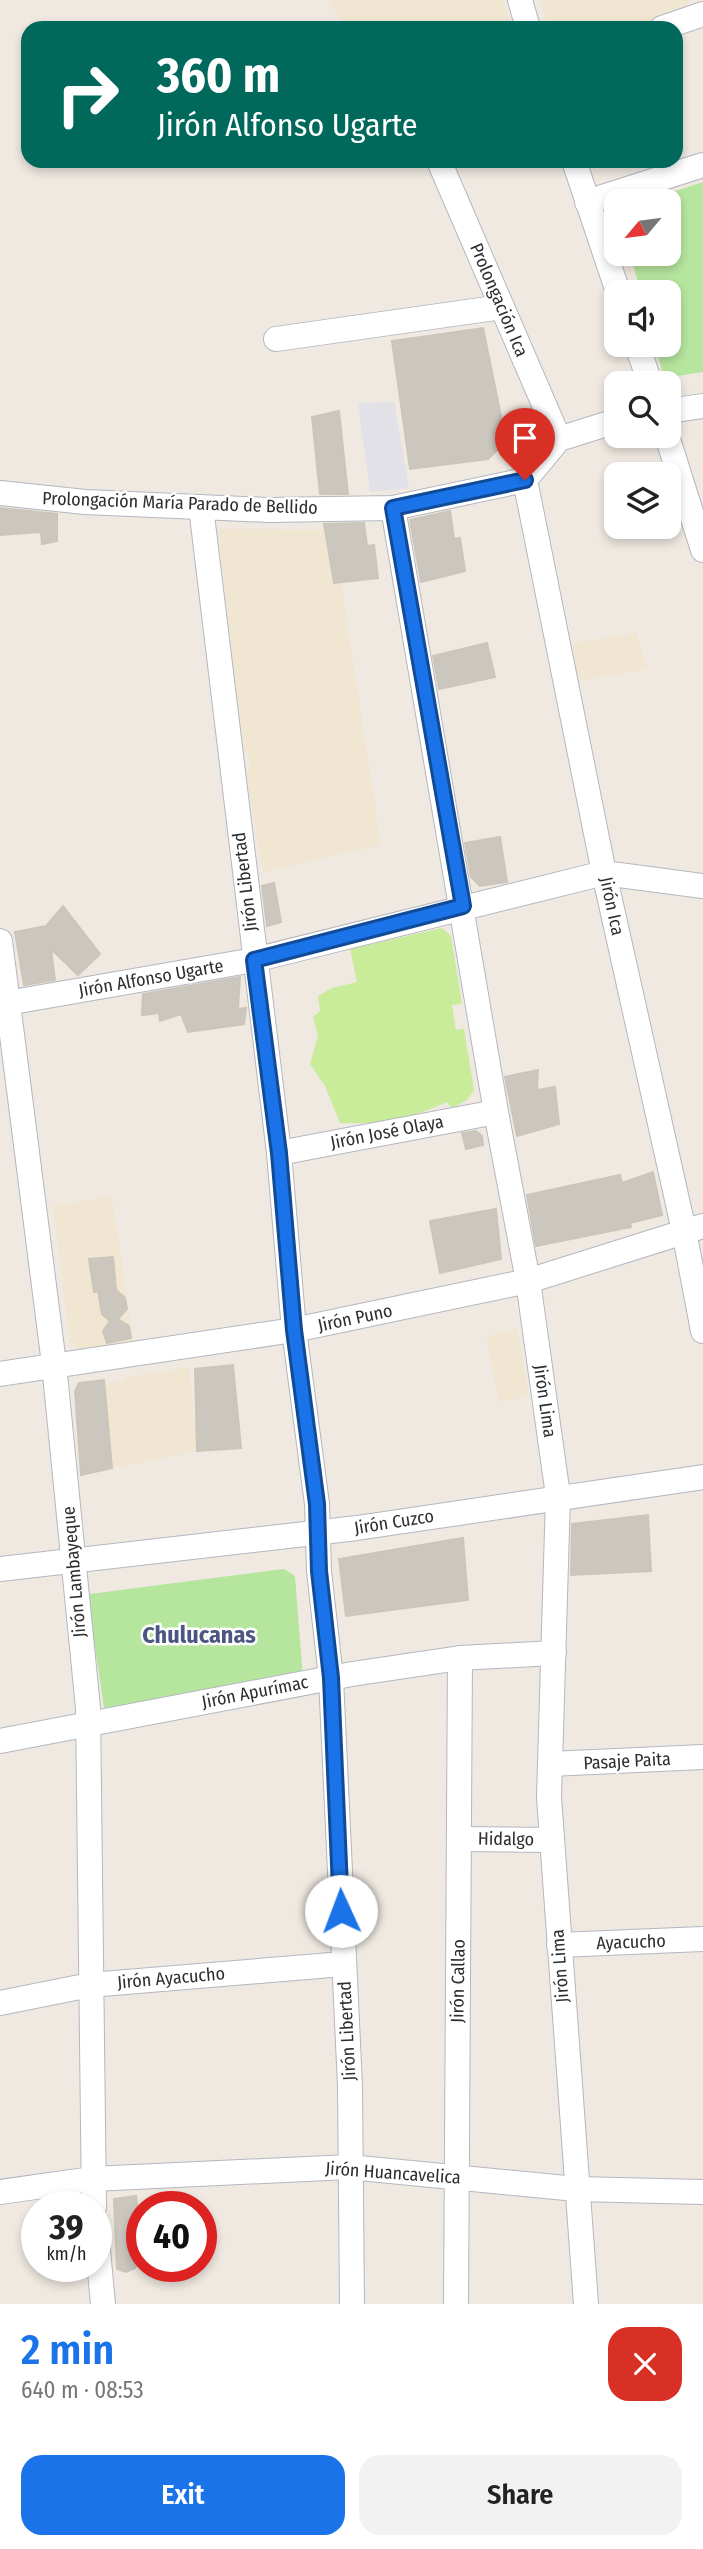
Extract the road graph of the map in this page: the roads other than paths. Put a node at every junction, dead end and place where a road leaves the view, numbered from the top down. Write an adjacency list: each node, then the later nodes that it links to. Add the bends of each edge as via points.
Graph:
1 (520, 0): 3 (street)
2 (703, 14): 4 (street)
3 (526, 21)
4 (682, 21)
5 (703, 165): 8 (street)
6 (442, 168): 10 (street, Prolongación Ica)
7 (575, 168): 8 (street)
8 (587, 202): 9 (street)
9 (614, 280)
10 (502, 307): 11 (street); 15 (street, Prolongación Ica)
11 (276, 339)
12 (703, 406): 13 (street)
13 (681, 409)
14 (604, 425): 15 (street)
15 (559, 439): 17 (street)
16 (671, 448): 21 (street)
17 (525, 480): 20 (street, Prolongación María Parado de Bellido); 22 (street, Jirón Ica)
18 (0, 493): 19 (street, Prolongación María Parado de Bellido)
19 (201, 507): 20 (street, Prolongación María Parado de Bellido); 26 (street, Jirón Libertad)
20 (393, 508): 24 (street, Jirón Lima)
21 (703, 551)
22 (604, 873): 23 (street, Jirón Alfonso Ugarte); 24 (street, Jirón Alfonso Ugarte); 30 (street, Jirón Ica)
23 (703, 886)
24 (463, 906): 26 (street, Jirón Alfonso Ugarte); 28 (street, Jirón Lima)
25 (0, 941): 27 (street, Jirón Lambayeque)
26 (254, 960): 27 (street, Jirón Alfonso Ugarte); 29 (street, Jirón Libertad)
27 (7, 1003): 34 (street, Jirón Lambayeque)
28 (496, 1112): 29 (street, Jirón José Olaya); 31 (street, Jirón Lima)
29 (279, 1153): 32 (street, Jirón Libertad)
30 (694, 1229): 31 (street, Jirón Puno); 33 (street, Jirón Ica)
31 (528, 1281): 32 (street, Jirón Puno); 37 (street, Jirón Lima)
32 (294, 1330): 34 (street, Jirón Puno); 38 (street, Jirón Libertad)
33 (703, 1331)
34 (54, 1364): 35 (street, Jirón Puno); 39 (street, Jirón Lambayeque)
35 (0, 1374)
36 (703, 1477): 37 (street, Jirón Cuzco)
37 (558, 1496): 38 (street, Jirón Cuzco); 41 (street, Jirón Lima)
38 (317, 1532): 39 (street, Jirón Cuzco); 43 (street, Jirón Libertad)
39 (73, 1562): 40 (street, Jirón Cuzco); 44 (street, Jirón Lambayeque)
40 (0, 1569)
41 (554, 1653): 42 (street, Jirón Apurímac); 47 (street, Jirón Lima)
42 (460, 1658): 43 (street, Jirón Apurímac); 48 (street, Jirón Callao)
43 (331, 1678): 44 (street, Jirón Apurímac); 52 (street, Jirón Libertad)
44 (88, 1724): 45 (street, Jirón Apurímac); 53 (street, Jirón Lambayeque)
45 (0, 1741)
46 (703, 1757): 47 (street, Pasaje Paita)
47 (550, 1764): 49 (street, Jirón Lima)
48 (460, 1839): 49 (street, Hidalgo); 56 (street, Jirón Callao)
49 (552, 1840): 51 (street, Jirón Lima)
50 (703, 1939): 51 (street, Ayacucho)
51 (559, 1945): 58 (street, Jirón Lima)
52 (343, 1964): 53 (street, Jirón Ayacucho); 55 (street, Jirón Libertad)
53 (90, 1985): 54 (street, Jirón Ayacucho); 57 (street, Jirón Lambayeque)
54 (0, 2003)
55 (349, 2167): 56 (street, Jirón Huancavelica); 57 (street, Jirón Huancavelica); 64 (street, Jirón Libertad)
56 (455, 2177): 58 (street, Jirón Huancavelica); 65 (street, Jirón Callao)
57 (92, 2179): 59 (street, Jirón Lambayeque); 61 (street, Jirón Huancavelica)
58 (576, 2189): 60 (street, Jirón Huancavelica); 66 (street, Jirón Lima)
59 (93, 2191)
60 (703, 2192)
61 (0, 2193)
62 (101, 2282): 63 (street)
63 (103, 2304)
64 (352, 2304)
65 (456, 2304)
66 (586, 2304)

